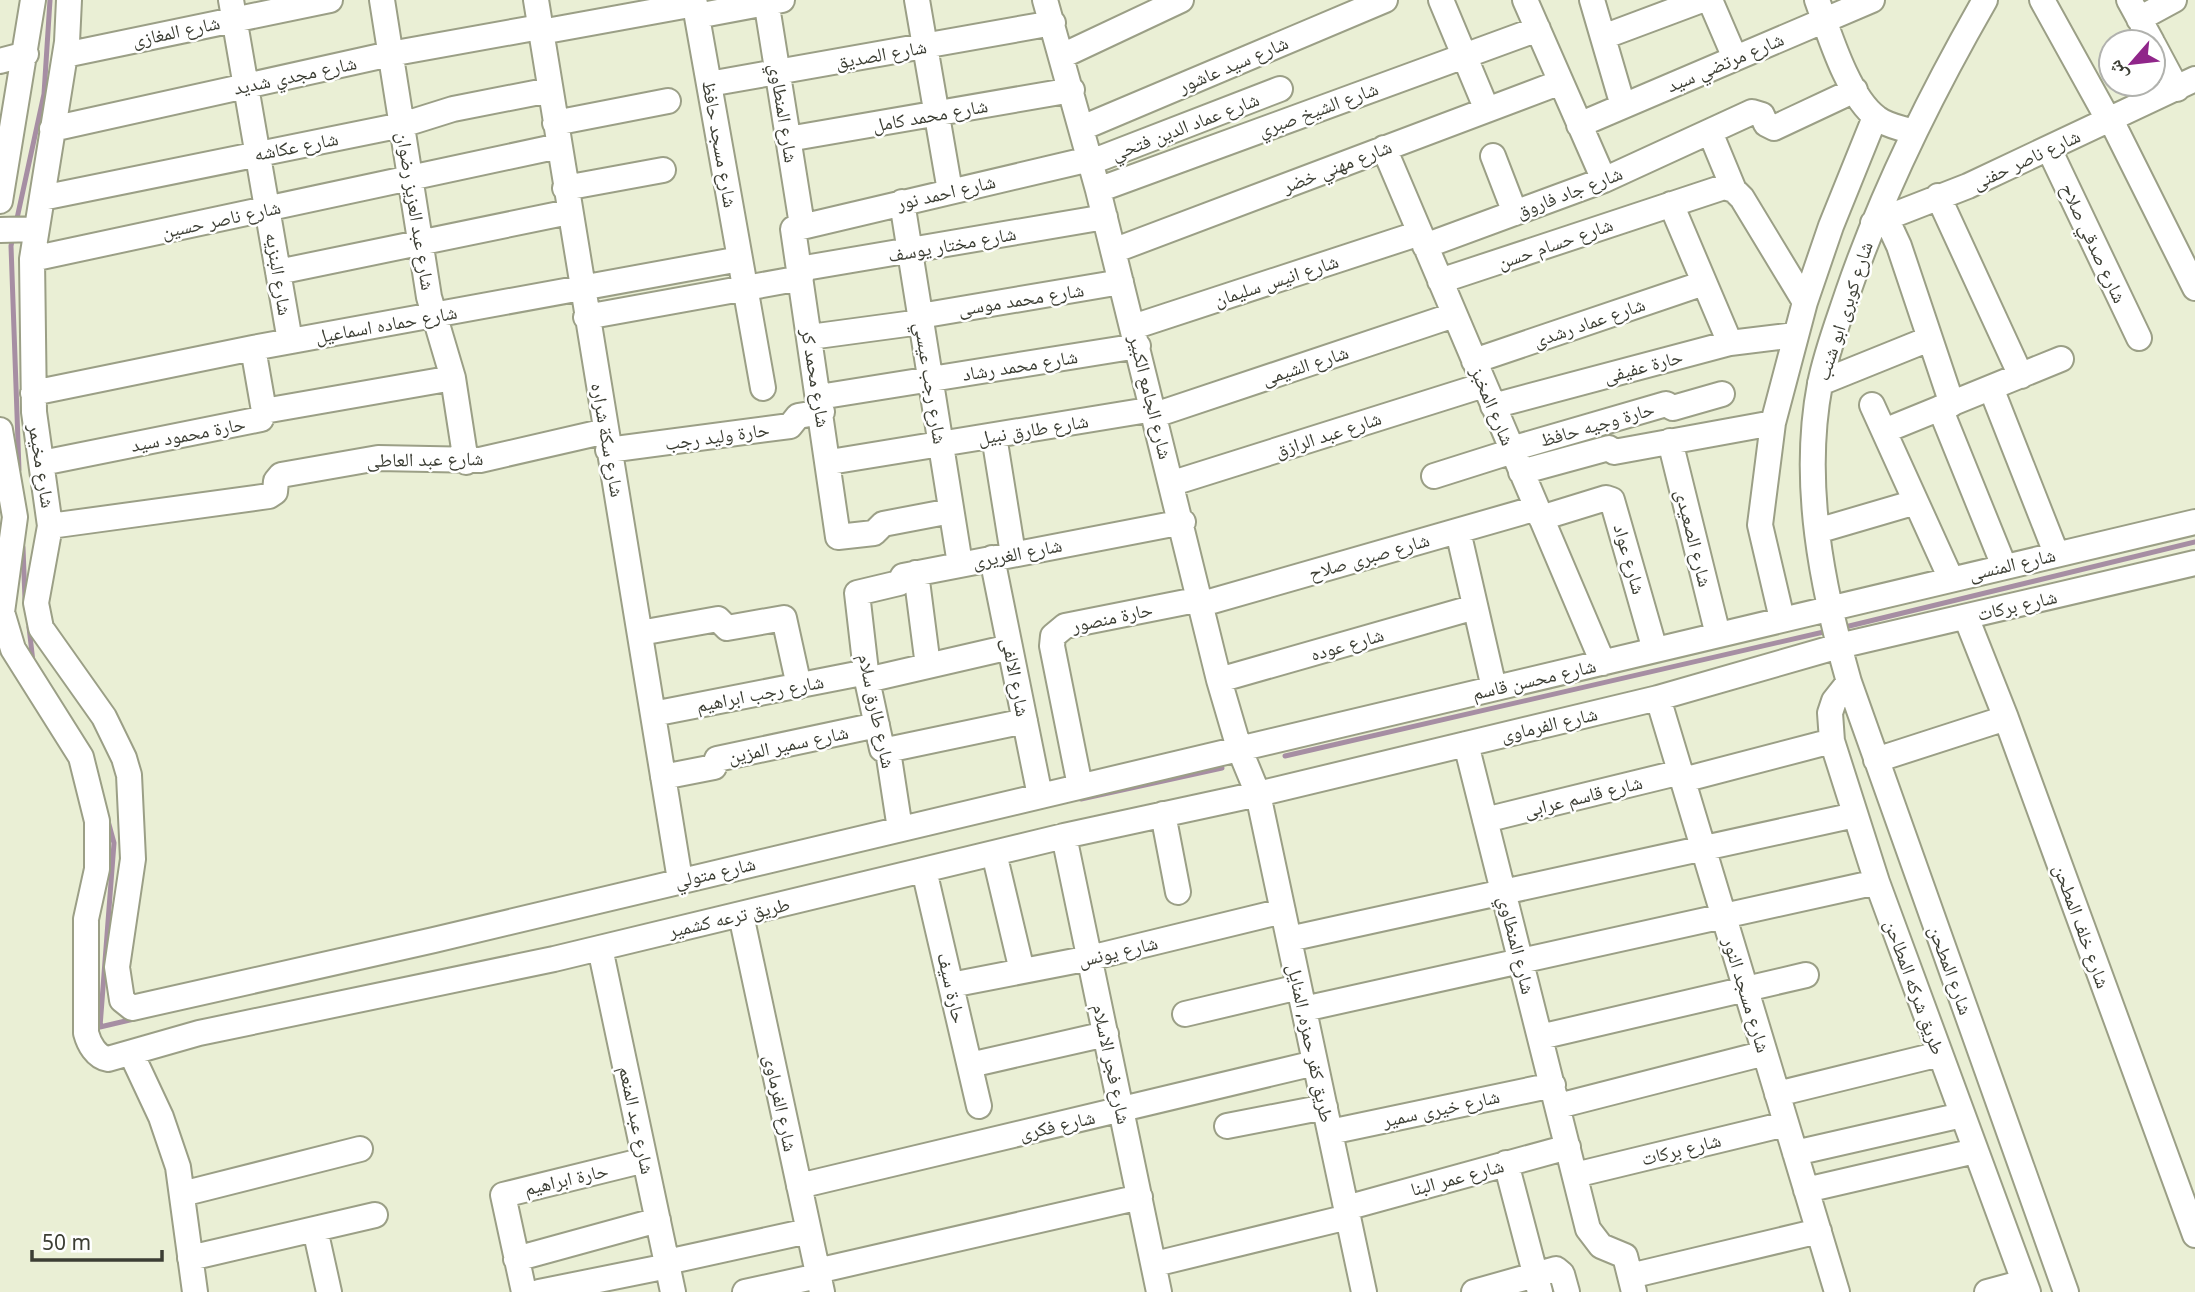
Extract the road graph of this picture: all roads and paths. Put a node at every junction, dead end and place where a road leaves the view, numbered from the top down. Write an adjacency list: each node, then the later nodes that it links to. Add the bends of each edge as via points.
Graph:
1 (33, 0): 29 (street)
2 (69, 0): 31 (street, شارع مخيمر)
3 (330, 0): 20 (street, شارع المغازى)
4 (382, 0): 30 (street, شارع عبد العزيز رضوان)
5 (536, 0): 25 (street, شارع سكة شراره)
6 (917, 0): 28 (street)
7 (1181, 0): 32 (street)
8 (1385, 0): 56 (street, شارع سيد عاشور)
9 (1441, 0): 33 (street)
10 (1525, 0): 26 (street)
11 (1592, 0): 27 (street)
12 (1702, 0): 27 (street)
13 (1710, 0): 34 (street)
14 (1872, 0): 22 (street, شارع مرتضي سيد)
15 (1985, 0): 58 (street, شارع كوبرى ابو شنب)
16 (2042, 0): 51 (street)
17 (2174, 0): 21 (street)
18 (771, 1): 19 (street, شارع مجدي شديد); 37 (street, شارع المنطاوي)
19 (695, 7): 25 (street, شارع مجدي شديد); 39 (street, شارع مسجد حافظ)
20 (233, 9): 31 (street, شارع المغازى); 41 (street, شارع البنزيه)
21 (2134, 9): 24 (street)
22 (1820, 10): 34 (street, شارع مرتضي سيد); 45 (street)
23 (1049, 11): 28 (street, شارع الصديق); 32 (street, شارع الجامع الكبير)
24 (2144, 28)
25 (540, 29): 30 (street, شارع مجدي شديد); 43 (street, شارع سكة شراره)
26 (1538, 29): 33 (street, شارع الشيخ صبري); 38 (street)
27 (1603, 37): 47 (street)
28 (925, 46): 37 (street, شارع الصديق); 49 (street)
29 (26, 54): 35 (street); 52 (street)
30 (390, 54): 41 (street, شارع مجدي شديد); 53 (street, شارع عبد العزيز رضوان)
31 (65, 55): 55 (street, شارع مخيمر)
32 (1062, 56): 44 (street, شارع الجامع الكبير)
33 (1464, 56): 48 (street); 70 (street, شارع الشيخ صبري)
34 (1735, 58): 47 (street, شارع مرتضي سيد)
35 (0, 61)
36 (2167, 61): 40 (street)
37 (777, 72): 39 (street, شارع الصديق); 60 (street, شارع المنطاوي)
38 (1561, 82): 48 (street, شارع مهني خضر); 54 (street)
39 (709, 84): 91 (street, شارع مسجد حافظ)
40 (2186, 84): 51 (street, شارع ناصر حفنى)
41 (246, 85): 55 (street, شارع مجدي شديد); 63 (street, شارع البنزيه)
42 (1280, 89): 65 (street, شارع عماد الدين فتحي)
43 (550, 90): 53 (street, شارع عكاشه, via 453,109); 59 (street, شارع سكة شراره)
44 (1072, 90): 49 (street, شارع محمد كامل); 56 (street, شارع الجامع الكبير)
45 (1855, 90): 50 (street); 57 (street, شارع جاد فاروق, via 1774,128 1752,112)
46 (668, 101): 59 (street, شارع ناصر حسين)
47 (1623, 106): 54 (street, شارع مرتضي سيد)
48 (1487, 110): 61 (street, شارع مهني خضر)
49 (937, 114): 60 (street, شارع محمد كامل); 72 (street)
50 (1875, 117): 58 (street); 100 (street, شارع كوبرى ابو شنب)
51 (2110, 120): 62 (street, شارع ناصر حفنى); 99 (street)
52 (6, 121): 75 (street)
53 (402, 125): 63 (street, شارع عكاشه); 67 (street, شارع عبد العزيز رضوان)
54 (1579, 125): 68 (street)
55 (52, 128): 74 (street, شارع مخيمر)
56 (1082, 128): 65 (street, شارع الجامع الكبير)
57 (1710, 132): 68 (street, شارع جاد فاروق); 71 (street)
58 (1913, 132): 82 (street, شارع كوبرى ابو شنب)
59 (557, 135): 67 (street, شارع ناصر حسين); 69 (street, شارع سكة شراره)
60 (788, 139): 83 (street, شارع المنطاوي)
61 (1384, 148): 86 (street, شارع المخبز); 88 (street, شارع مهني خضر)
62 (2049, 149): 73 (street, شارع ناصر حفنى); 108 (street, شارع صدقي صلاح)
63 (258, 153): 74 (street, شارع عكاشه); 78 (street, شارع البنزيه)
64 (1493, 156): 80 (street)
65 (1090, 160): 70 (street, شارع الجامع الكبير); 72 (street, شارع احمد نور)
66 (663, 170): 69 (street)
67 (410, 180): 78 (street, شارع ناصر حسين); 87 (street, شارع عبد العزيز رضوان)
68 (1604, 180): 80 (street, شارع جاد فاروق)
69 (565, 188): 79 (street, شارع سكة شراره)
70 (1098, 190): 81 (street, شارع الجامع الكبير)
71 (1734, 190): 77 (street, شارع حسام حسن, via 1719,188); 100 (street)
72 (950, 191): 76 (street, شارع احمد نور)
73 (1938, 196): 82 (street, شارع ناصر حفنى); 115 (street)
74 (42, 198): 84 (street, شارع مخيمر)
75 (0, 201)
76 (902, 202): 83 (street, شارع احمد نور); 89 (street, شارع رجب عيسي)
77 (1671, 204): 95 (street, شارع حسام حسن); 96 (street)
78 (268, 209): 90 (street, شارع ناصر حسين); 92 (street, شارع البنزيه)
79 (569, 212): 87 (street); 97 (street, شارع سكة شراره)
80 (1515, 213): 86 (street, شارع جاد فاروق)
81 (1105, 217): 88 (street, شارع الجامع الكبير); 89 (street, شارع مختار يوسف)
82 (1880, 220): 109 (street, via 1899,246); 118 (street, شارع كوبرى ابو شنب, via 1833,335)
83 (802, 225): 93 (street, شارع محمد كر, via 793,232)
84 (36, 229): 85 (street); 90 (street, شارع مخيمر)
85 (0, 230)
86 (1422, 240): 95 (street, شارع المخبز); 106 (street, شارع انيس سليمان)
87 (421, 245): 92 (street); 102 (street, شارع عبد العزيز رضوان)
88 (1113, 251): 94 (street, شارع الجامع الكبير)
89 (910, 252): 93 (street, شارع مختار يوسف); 104 (street, شارع رجب عيسي)
90 (32, 259): 121 (street, شارع مخيمر)
91 (740, 259): 97 (street, شارع حماده اسماعيل); 98 (street, شارع مسجد حافظ)
92 (278, 272): 110 (street, شارع البنزيه)
93 (800, 274): 98 (street, شارع مختار يوسف); 107 (street, شارع محمد كر)
94 (1121, 282): 104 (street, شارع محمد موسى); 106 (street, شارع الجامع الكبير)
95 (1440, 282): 101 (street, شارع المخبز)
96 (1704, 283): 111 (street); 114 (street, شارع عماد رشدى)
97 (581, 287): 102 (street, شارع حماده اسماعيل); 103 (street, شارع سكة شراره)
98 (745, 288): 103 (street, شارع مختار يوسف); 119 (street, شارع مسجد حافظ)
99 (2195, 288)
100 (1805, 302): 105 (street, شارع كوبرى ابو شنب)
101 (1454, 315): 114 (street, شارع المخبز); 128 (street, شارع الشيمى)
102 (433, 316): 110 (street, شارع حماده اسماعيل); 116 (street, شارع عبد العزيز رضوان)
103 (586, 317): 133 (street, شارع سكة شراره)
104 (921, 319): 107 (street, شارع محمد موسى); 117 (street, شارع رجب عيسي)
105 (1796, 335): 111 (street, حارة عفيفى); 129 (street, شارع كوبرى ابو شنب)
106 (1135, 336): 117 (street, شارع محمد رشاد); 128 (street, شارع الجامع الكبير)
107 (810, 337): 124 (street, شارع محمد كر)
108 (2139, 338)
109 (1929, 339): 118 (street); 126 (street)
110 (290, 341): 112 (street, شارع حماده اسماعيل)
111 (1730, 343): 123 (street, حارة عفيفى)
112 (253, 348): 121 (street, شارع حماده اسماعيل); 127 (street, حارة محمود سيد)
113 (2061, 359): 115 (street)
114 (1474, 361): 123 (street, شارع المخبز)
115 (2021, 376): 120 (street)
116 (453, 378): 127 (street); 137 (street, شارع عبد العزيز رضوان)
117 (930, 379): 124 (street, شارع محمد رشاد); 135 (street, شارع رجب عيسي)
118 (1820, 383): 149 (street, شارع كوبرى ابو شنب, via 1814,457)
119 (763, 388)
120 (1992, 388): 126 (street); 150 (street)
121 (33, 393): 138 (street, شارع مخيمر)
122 (1721, 394): 136 (street, حارة وجيه حافظ, via 1672,408 1666,404)
123 (1489, 396): 136 (street, شارع المخبز); 141 (street, شارع عبد الرازق)
124 (821, 404): 133 (street, حارة وليد رجب, via 798,416 790,426); 139 (street, شارع محمد كر)
125 (1872, 405): 131 (street)
126 (1946, 406): 131 (street); 154 (street)
127 (264, 411): 138 (street, حارة محمود سيد, via 258,421)
128 (1155, 412): 132 (street, شارع طارق نبيل); 141 (street, شارع الجامع الكبير)
129 (1773, 423): 134 (street); 162 (street, شارع كوبرى ابو شنب, via 1760,526)
130 (0, 430): 219 (street, شارع مخيمر, via 15,517 2,612 13,649 81,757 97,821 97,869 86,931 86,1033 103,1058)
131 (1884, 431): 142 (street)
132 (994, 436): 135 (street, شارع طارق نبيل); 151 (street, شارع الالفى)
133 (607, 441): 137 (street, شارع عبد العاطى); 163 (street, شارع سكة شراره)
134 (1670, 441): 136 (street, via 1614,452 1609,448); 164 (street, شارع الصعيدى)
135 (940, 445): 139 (street, شارع طارق نبيل); 143 (street, شارع رجب عيسي)
136 (1515, 458): 140 (street); 144 (street, شارع المخبز)
137 (466, 462): 147 (street, شارع عبد العاطى, via 398,457 358,460 281,475 269,496)
138 (42, 463): 147 (street, شارع مخيمر)
139 (830, 463): 143 (street, شارع محمد كر, via 838,537 874,533 883,524)
140 (1434, 476)
141 (1173, 483): 145 (street, شارع الجامع الكبير)
142 (1916, 502): 149 (street); 156 (street)
143 (951, 511): 152 (street, شارع رجب عيسي)
144 (1539, 513): 148 (street, شارع صبرى صلاح); 167 (street, شارع عواد, via 1612,499); 168 (street, شارع المخبز)
145 (1183, 522): 151 (street, شارع الغريرى); 158 (street, شارع الجامع الكبير)
146 (2195, 522): 150 (street, شارع المنسى)
147 (50, 526): 213 (street, شارع مخيمر, via 36,614 51,645 104,717 129,775 132,878 117,967 119,991 132,1008)
148 (1458, 531): 158 (street, شارع صبرى صلاح); 159 (street)
149 (1817, 531): 160 (street, شارع كوبرى ابو شنب)
150 (2056, 553): 154 (street, شارع المنسى)
151 (1003, 556): 152 (street, شارع الغريرى); 166 (street, شارع الالفى)
152 (960, 564): 155 (street, شارع الغريرى)
153 (2195, 564): 161 (street, شارع بركات)
154 (2004, 566): 156 (street, شارع المنسى)
155 (916, 573): 157 (street, شارع الغريرى, via 903,576 899,583); 169 (street)
156 (1951, 579): 160 (street, شارع المنسى)
157 (857, 593): 170 (street, شارع طارق سلام)
158 (1201, 602): 171 (street, شارع الجامع الكبير); 187 (street, حارة منصور, via 1065,626 1053,636)
159 (1475, 607): 171 (street, شارع عوده); 174 (street)
160 (1829, 607): 162 (street, شارع محسن قاسم); 165 (street, شارع كوبرى ابو شنب)
161 (1966, 617): 165 (street, شارع بركات); 177 (street, شارع خلف المطحن)
162 (1782, 619): 164 (street, شارع محسن قاسم)
163 (640, 633): 173 (street, via 718,619 727,628 784,618); 176 (street, شارع سكة شراره)
164 (1718, 635): 167 (street, شارع محسن قاسم)
165 (1839, 646): 172 (street, شارع المطحن); 175 (street, شارع الفرماوى)
166 (1010, 647): 169 (street, شارع رجب ابراهيم); 178 (street, شارع الالفى)
167 (1655, 650): 168 (street, شارع محسن قاسم)
168 (1603, 663): 174 (street, شارع محسن قاسم)
169 (928, 666): 170 (street, شارع رجب ابراهيم)
170 (867, 676): 173 (street, شارع رجب ابراهيم); 179 (street, شارع طارق سلام)
171 (1219, 680): 182 (street, شارع الجامع الكبير)
172 (1849, 682): 180 (street, طريق شركه المطاحن, via 1830,713); 184 (street, شارع المطحن)
173 (799, 686): 176 (street, شارع رجب ابراهيم)
174 (1494, 688): 182 (street, شارع محسن قاسم)
175 (1658, 698): 181 (street, شارع الفرماوى); 185 (street, شارع مسجد النور)
176 (653, 714): 186 (street, شارع سكة شراره)
177 (2006, 718): 184 (street); 250 (street, شارع خلف المطحن)
178 (1024, 721): 183 (street); 189 (street, شارع الالفى)
179 (877, 724): 183 (street, شارع طارق سلام, via 882,749); 186 (street, شارع سمير المزين, via 717,759 714,767)
180 (1832, 741): 185 (street, شارع قاسم عرابى); 191 (street, طريق شركه المطاحن)
181 (1466, 744): 188 (street, شارع الفرماوى); 192 (street, شارع المنطاوي)
182 (1239, 748): 187 (street, شارع متولي); 188 (street, شارع الجامع الكبير)
183 (887, 750): 193 (street, شارع طارق سلام)
184 (1876, 760): 271 (street, شارع المطحن)
185 (1682, 776): 192 (street, شارع قاسم عرابى); 195 (street, شارع مسجد النور)
186 (663, 777): 198 (street, شارع سكة شراره)
187 (1080, 786): 189 (street, شارع متولي)
188 (1258, 794): 190 (street, طريق ترعه كشمير); 202 (street, طريق كفر حمزه, المنايل)
189 (1040, 796): 193 (street, شارع متولي)
190 (1163, 814): 194 (street, طريق ترعه كشمير); 200 (street)
191 (1855, 814): 195 (street); 199 (street, طريق شركه المطاحن)
192 (1485, 820): 201 (street, شارع المنطاوي)
193 (900, 829): 198 (street, شارع متولي)
194 (1064, 836): 196 (street, طريق ترعه كشمير); 207 (street, شارع فجر الاسلام)
195 (1703, 848): 201 (street); 204 (street, شارع مسجد النور)
196 (994, 853): 197 (street, طريق ترعه كشمير); 209 (street)
197 (924, 870): 203 (street, طريق ترعه كشمير); 211 (street, حارة سيف)
198 (680, 880): 213 (street, شارع متولي)
199 (1877, 882): 204 (street); 221 (street, طريق شركه المطاحن)
200 (1178, 892)
201 (1504, 894): 205 (street); 208 (street, شارع المنطاوي)
202 (1283, 911): 205 (street, طريق كفر حمزه, المنايل); 207 (street, شارع يونس)
203 (741, 915): 206 (street, طريق ترعه كشمير); 240 (street, شارع الفرماوى)
204 (1724, 917): 208 (street); 212 (street, شارع مسجد النور)
205 (1289, 939): 214 (street, طريق كفر حمزه, المنايل)
206 (600, 948): 216 (street, طريق ترعه كشمير); 237 (street, شارع عبد المنعم)
207 (1090, 958): 209 (street, شارع يونس); 217 (street, شارع فجر الاسلام)
208 (1521, 963): 214 (street); 218 (street, شارع المنطاوي)
209 (1022, 971): 211 (street, شارع يونس)
210 (1806, 975): 212 (street)
211 (951, 985): 223 (street, حارة سيف)
212 (1745, 988): 218 (street); 220 (street, شارع مسجد النور)
213 (191, 996): 216 (street)
214 (1301, 998): 215 (street); 222 (street, طريق كفر حمزه, المنايل)
215 (1185, 1014)
216 (199, 1033): 219 (street, شارع مخيمر)
217 (1106, 1034): 223 (street); 228 (street, شارع فجر الاسلام)
218 (1540, 1037): 225 (street, شارع المنطاوي)
219 (131, 1053): 242 (street, via 173,1147)
220 (1765, 1053): 224 (street, شارع مسجد النور); 225 (street, شارع خيرى سمير)
221 (1940, 1054): 224 (street); 229 (street, طريق شركه المطاحن)
222 (1315, 1063): 227 (street, طريق كفر حمزه, المنايل); 228 (street, شارع فكرى)
223 (970, 1065): 226 (street, حارة سيف)
224 (1777, 1094): 230 (street, شارع مسجد النور)
225 (1555, 1095): 232 (street, شارع خيرى سمير); 233 (street, شارع المنطاوي)
226 (979, 1106)
227 (1325, 1107): 231 (street); 232 (street, طريق كفر حمزه, المنايل)
228 (1122, 1109): 240 (street, شارع فكرى); 243 (street, شارع فجر الاسلام)
229 (1962, 1115): 235 (street, طريق شركه المطاحن); 236 (street)
230 (1786, 1124): 236 (street, شارع مسجد النور); 239 (street, شارع بركات)
231 (1227, 1126)
232 (1330, 1132): 244 (street, طريق كفر حمزه, المنايل)
233 (1568, 1147): 238 (street, شارع عمر البنا); 239 (street, شارع المنطاوي)
234 (360, 1149): 242 (street)
235 (1975, 1151): 241 (street); 259 (street, طريق شركه المطاحن)
236 (1795, 1153): 241 (street, شارع مسجد النور)
237 (645, 1160): 246 (street, شارع عبد المنعم); 252 (street, حارة ابراهيم, via 506,1193 503,1198)
238 (1506, 1163): 244 (street, شارع عمر البنا); 257 (street)
239 (1575, 1175): 258 (street, شارع المنطاوي, via 1591,1236 1601,1246 1622,1254)
240 (799, 1186): 248 (street, شارع الفرماوى)
241 (1807, 1190): 249 (street, شارع مسجد النور)
242 (182, 1194): 251 (street)
243 (1140, 1197): 254 (street, شارع فجر الاسلام); 255 (street)
244 (1347, 1212): 254 (street, شارع عمر البنا); 267 (street, طريق كفر حمزه, المنايل)
245 (375, 1215): 247 (street)
246 (658, 1220): 252 (street); 253 (street, شارع عبد المنعم)
247 (315, 1229): 251 (street); 261 (street)
248 (808, 1231): 253 (street); 255 (street, شارع الفرماوى)
249 (1819, 1231): 258 (street); 269 (street, شارع مسجد النور)
250 (2195, 1235)
251 (190, 1258): 260 (street)
252 (516, 1259): 262 (street, حارة ابراهيم)
253 (667, 1264): 263 (street); 264 (street, شارع عبد المنعم)
254 (1155, 1264): 266 (street, شارع فجر الاسلام)
255 (819, 1280): 265 (street)
256 (1564, 1282): 257 (street, via 1556,1269)
257 (1538, 1283): 268 (street)
258 (1632, 1284)
259 (2026, 1287): 270 (street)
260 (195, 1292)
261 (329, 1292)
262 (524, 1292)
263 (539, 1292)
264 (673, 1292)
265 (745, 1292)
266 (1160, 1292)
267 (1364, 1292)
268 (1474, 1292)
269 (1837, 1292)
270 (1987, 1292)
271 (2066, 1292)

